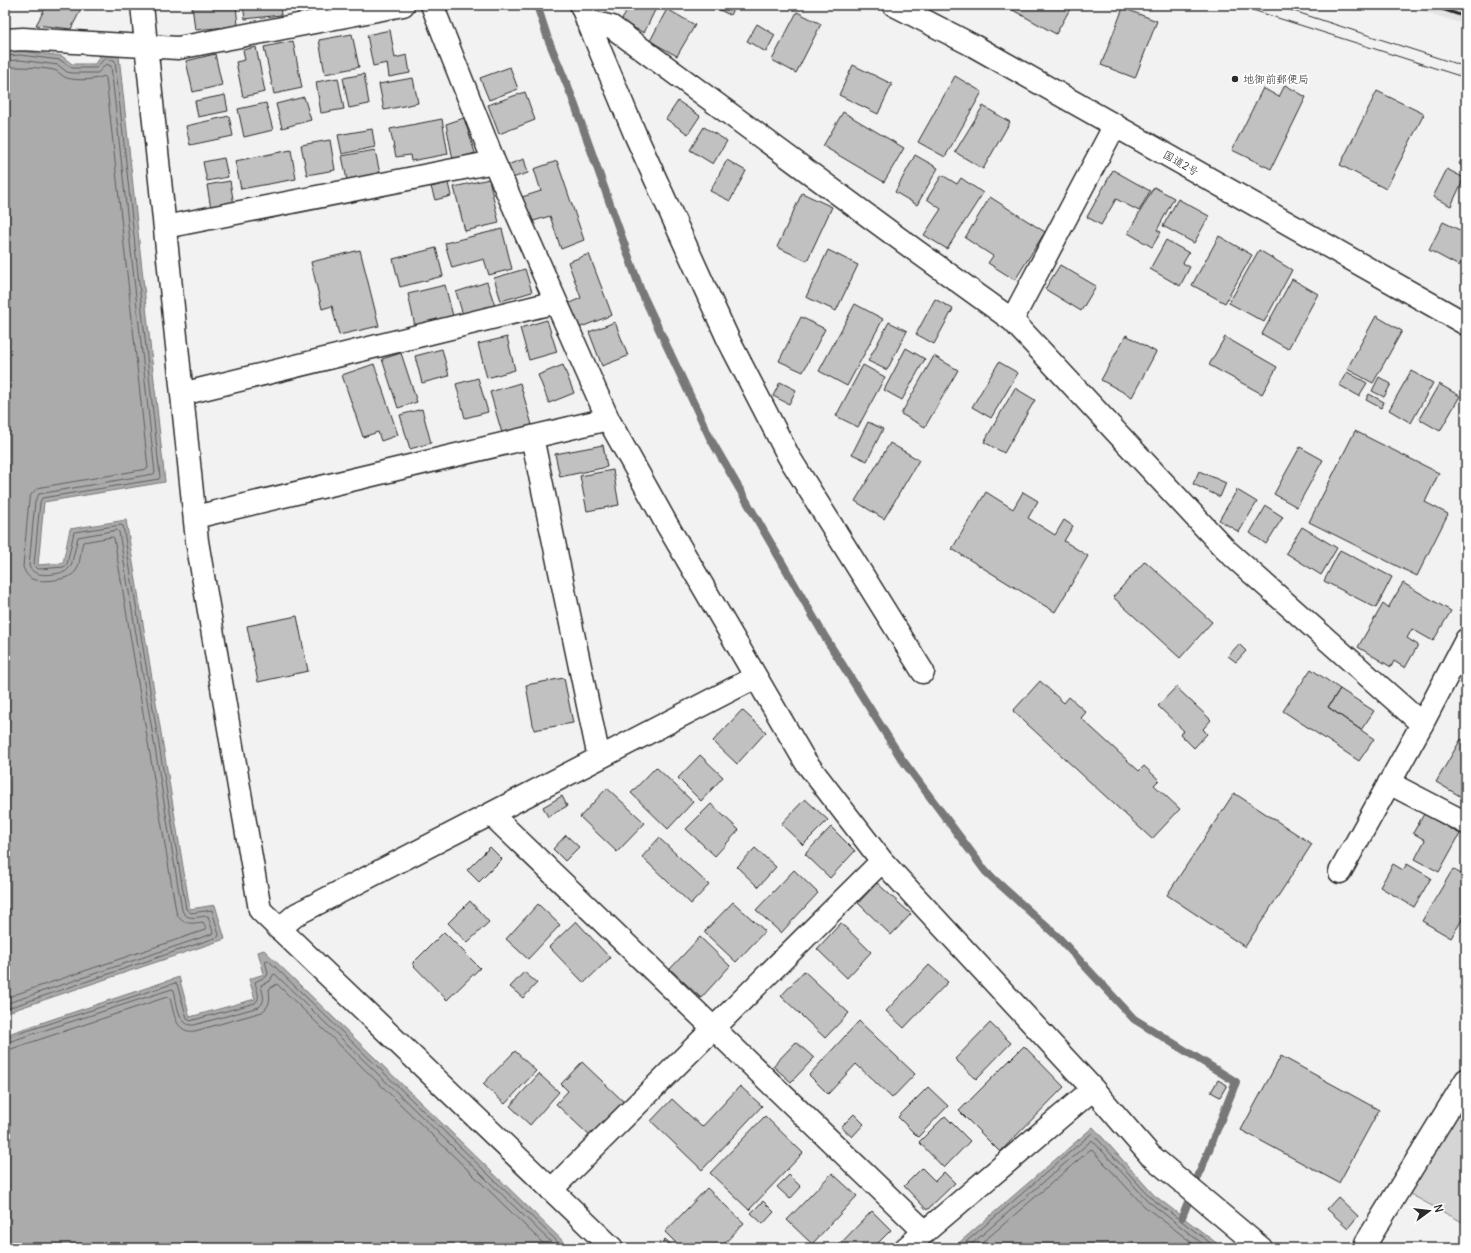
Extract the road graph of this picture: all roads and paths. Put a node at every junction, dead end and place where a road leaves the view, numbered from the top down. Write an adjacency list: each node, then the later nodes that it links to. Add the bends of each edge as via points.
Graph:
1 (142, 5): 7 (main road)
2 (403, 5): 7 (main road, via 178,48)
3 (432, 5): 9 (main road)
4 (894, 5): 8 (main road, 国道2号, via 974,46)
5 (584, 13): 12 (main road, via 612,27); 19 (main road, via 635,134 732,348 789,457)
6 (5, 40): 7 (main road)
7 (147, 45): 10 (main road)
8 (1115, 125): 12 (main road); 13 (main road, 国道2号)
9 (494, 162): 10 (main road); 11 (main road)
10 (165, 227): 14 (main road)
11 (556, 302): 14 (main road); 15 (main road)
12 (1012, 320): 21 (main road, via 1226,550)
13 (1466, 324)
14 (182, 394): 17 (main road)
15 (608, 419): 16 (main road); 20 (main road)
16 (532, 438): 17 (main road); 22 (main road)
17 (195, 517): 28 (main road, via 260,910)
18 (1465, 646): 21 (main road)
19 (923, 672)
20 (756, 677): 22 (main road); 26 (main road, via 805,760)
21 (1422, 724): 23 (main road)
22 (599, 758): 24 (main road)
23 (1390, 783): 25 (main road); 27 (main road)
24 (491, 814): 28 (main road, via 297,914); 29 (main road)
25 (1466, 823)
26 (882, 861): 29 (main road); 31 (main road)
27 (1340, 872)
28 (279, 929): 32 (main road)
29 (714, 1028): 32 (main road); 33 (main road)
30 (1466, 1080): 34 (main road)
31 (1093, 1089): 33 (main road); 37 (main road, via 1150,1154)
32 (551, 1190): 35 (main road)
33 (925, 1232): 36 (main road)
34 (1366, 1244)
35 (612, 1248)
36 (906, 1248)
37 (1261, 1248)

